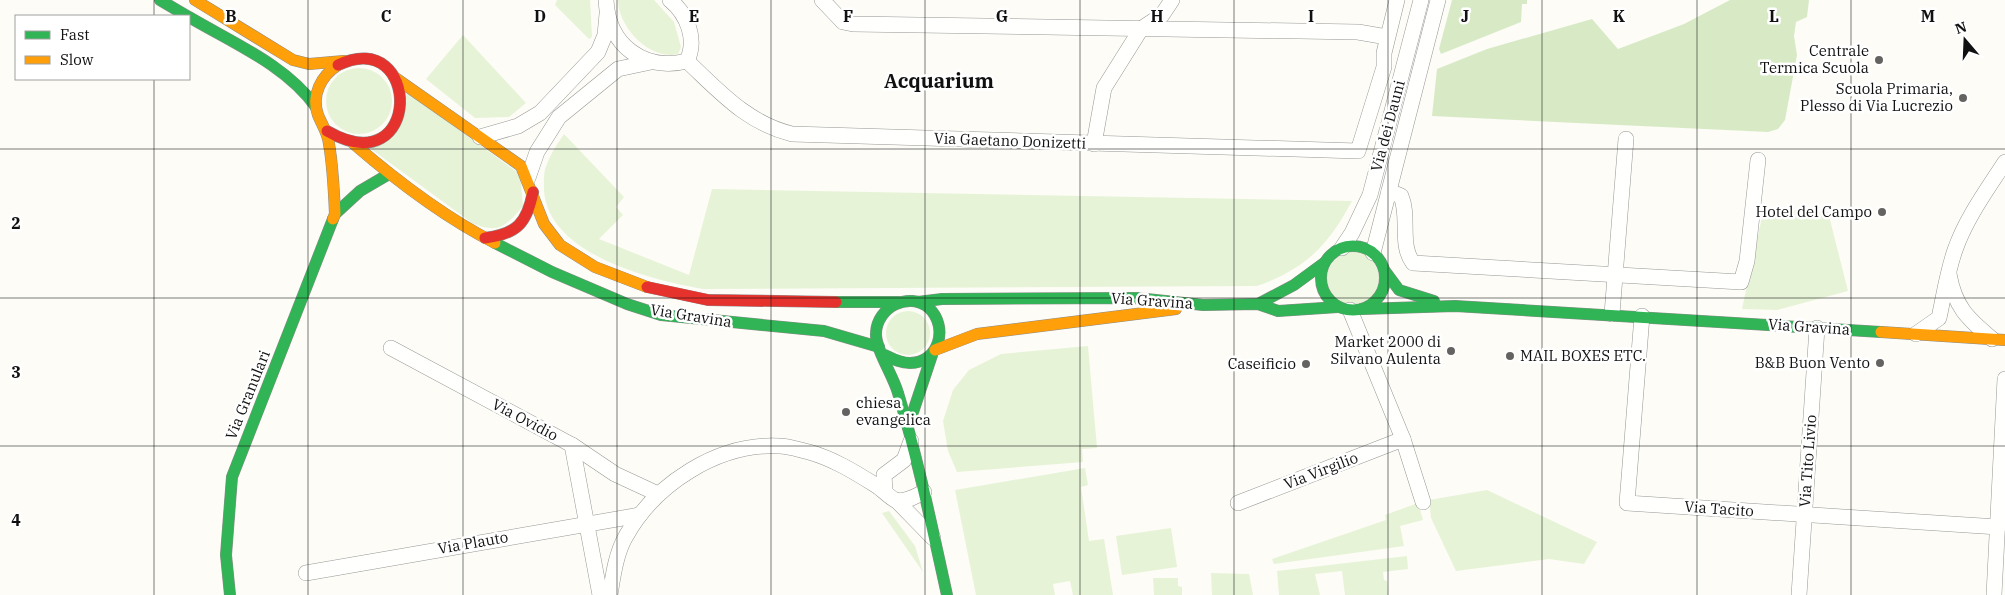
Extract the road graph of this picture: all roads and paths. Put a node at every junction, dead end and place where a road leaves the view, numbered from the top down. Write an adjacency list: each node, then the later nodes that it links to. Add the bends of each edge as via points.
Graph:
1 (160, 0): 10 (main road)
2 (195, 0): 14 (main road, via 292,60 309,64)
3 (670, 0): 15 (street, via 689,27 692,40)
4 (822, 0): 12 (street, via 842,22 853,24)
5 (1172, 0): 12 (street, via 1162,15)
6 (1397, 0): 13 (street)
7 (1421, 0): 31 (street, Via dei Dauni, via 1370,195)
8 (1438, 0): 28 (street, Via dei Dauni)
9 (606, 7): 16 (street, via 617,38 635,55); 20 (street, via 605,35 598,52 540,113 518,126)
10 (185, 15)
11 (190, 18): 18 (main road, via 288,75)
12 (1141, 29): 13 (street, via 1358,32); 23 (street, via 1104,88)
13 (1387, 37): 23 (street, Via Gaetano Donizetti, via 1384,67 1358,151)
14 (345, 61): 17 (main road, via 367,59 387,69); 18 (main road, via 322,79)
15 (687, 61): 16 (street, via 672,65); 23 (street, Via Gaetano Donizetti, via 739,110 771,128 792,134)
16 (651, 62): 27 (street, via 618,69 560,117 537,152)
17 (394, 77): 20 (main road, Via Gravina); 22 (main road, via 402,104 392,129 368,144)
18 (316, 107): 19 (main road)
19 (327, 131): 22 (main road, via 335,138); 29 (main road, via 334,174)
20 (480, 137): 27 (main road, Via Gravina, via 521,166)
21 (1626, 139): 36 (street)
22 (354, 144): 26 (main road, Via Gravina)
23 (1094, 144)
24 (1758, 160): 36 (street, via 1747,261 1741,282)
25 (2005, 162): 34 (street, via 1968,221)
26 (389, 174): 29 (main road, via 368,183); 30 (main road, Via Gravina, via 465,228)
27 (530, 185): 30 (main road, via 531,209 524,223 498,237); 37 (main road, Via Gravina, via 549,233 563,248 594,267 644,286 695,298)
28 (1389, 191): 32 (street, Via dei Dauni); 36 (street, via 1401,196 1406,207 1406,247 1413,263)
29 (335, 214): 68 (main road, Via Granulari, via 232,477 226,555)
30 (485, 238): 49 (main road, Via Gravina, via 552,272 660,315 824,331)
31 (1342, 248): 32 (main road, via 1353,246); 33 (main road)
32 (1374, 253): 35 (main road)
33 (1324, 263): 39 (main road, via 1294,285); 42 (main road, via 1321,283 1330,301)
34 (1949, 270): 46 (street, via 1939,318); 47 (street, via 1959,306 1969,320)
35 (1384, 271): 41 (main road, via 1393,287 1402,292); 42 (main road, via 1383,290 1371,305)
36 (1616, 273): 43 (street)
37 (899, 302): 38 (main road); 49 (main road, via 883,314 878,323 876,334)
38 (918, 302): 40 (main road, Via Gravina, via 942,299 1137,298); 50 (main road, via 938,321 940,341)
39 (1258, 304): 40 (main road); 42 (main road, via 1278,311)
40 (1203, 305): 50 (main road, Via Gravina, via 977,334)
41 (1451, 306): 42 (main road); 43 (main road, Via Gravina)
42 (1350, 309): 53 (street)
43 (1612, 314): 44 (main road, Via Gravina)
44 (1642, 316): 45 (main road, Via Gravina); 62 (street, Via Tacito, via 1628,503)
45 (1817, 328): 46 (main road, Via Gravina); 62 (street, Via Tito Livio)
46 (1916, 334): 47 (main road, Via Gravina)
47 (1998, 340)
48 (391, 348): 54 (street, Via Ovidio)
49 (882, 351): 50 (main road, via 895,362 907,365 918,364); 52 (main road, via 894,378)
50 (934, 353): 52 (main road)
51 (2005, 379): 65 (street)
52 (910, 434): 56 (street, via 904,460); 57 (main road)
53 (1403, 439): 60 (street); 61 (street, Via Virgilio)
54 (572, 444): 58 (street, Via Ovidio, via 615,474); 64 (street)
55 (847, 468): 56 (street, via 876,472); 58 (street, via 811,452 780,446 747,448 707,460); 59 (street)
56 (889, 470): 59 (street, via 883,481)
57 (924, 492): 59 (street, via 910,499); 66 (main road)
58 (658, 494): 63 (street)
59 (891, 496): 66 (street)
60 (1423, 502)
61 (1238, 503)
62 (1805, 514): 65 (street, Via Tacito); 72 (street, Via Tito Livio)
63 (640, 515): 64 (street, Via Plauto); 70 (street, via 624,538)
64 (586, 523): 67 (street, Via Plauto); 69 (street)
65 (1998, 527): 73 (street)
66 (935, 540): 71 (main road)
67 (306, 573)
68 (230, 595)
69 (600, 595)
70 (610, 595)
71 (947, 595)
72 (1799, 595)
73 (1994, 595)

